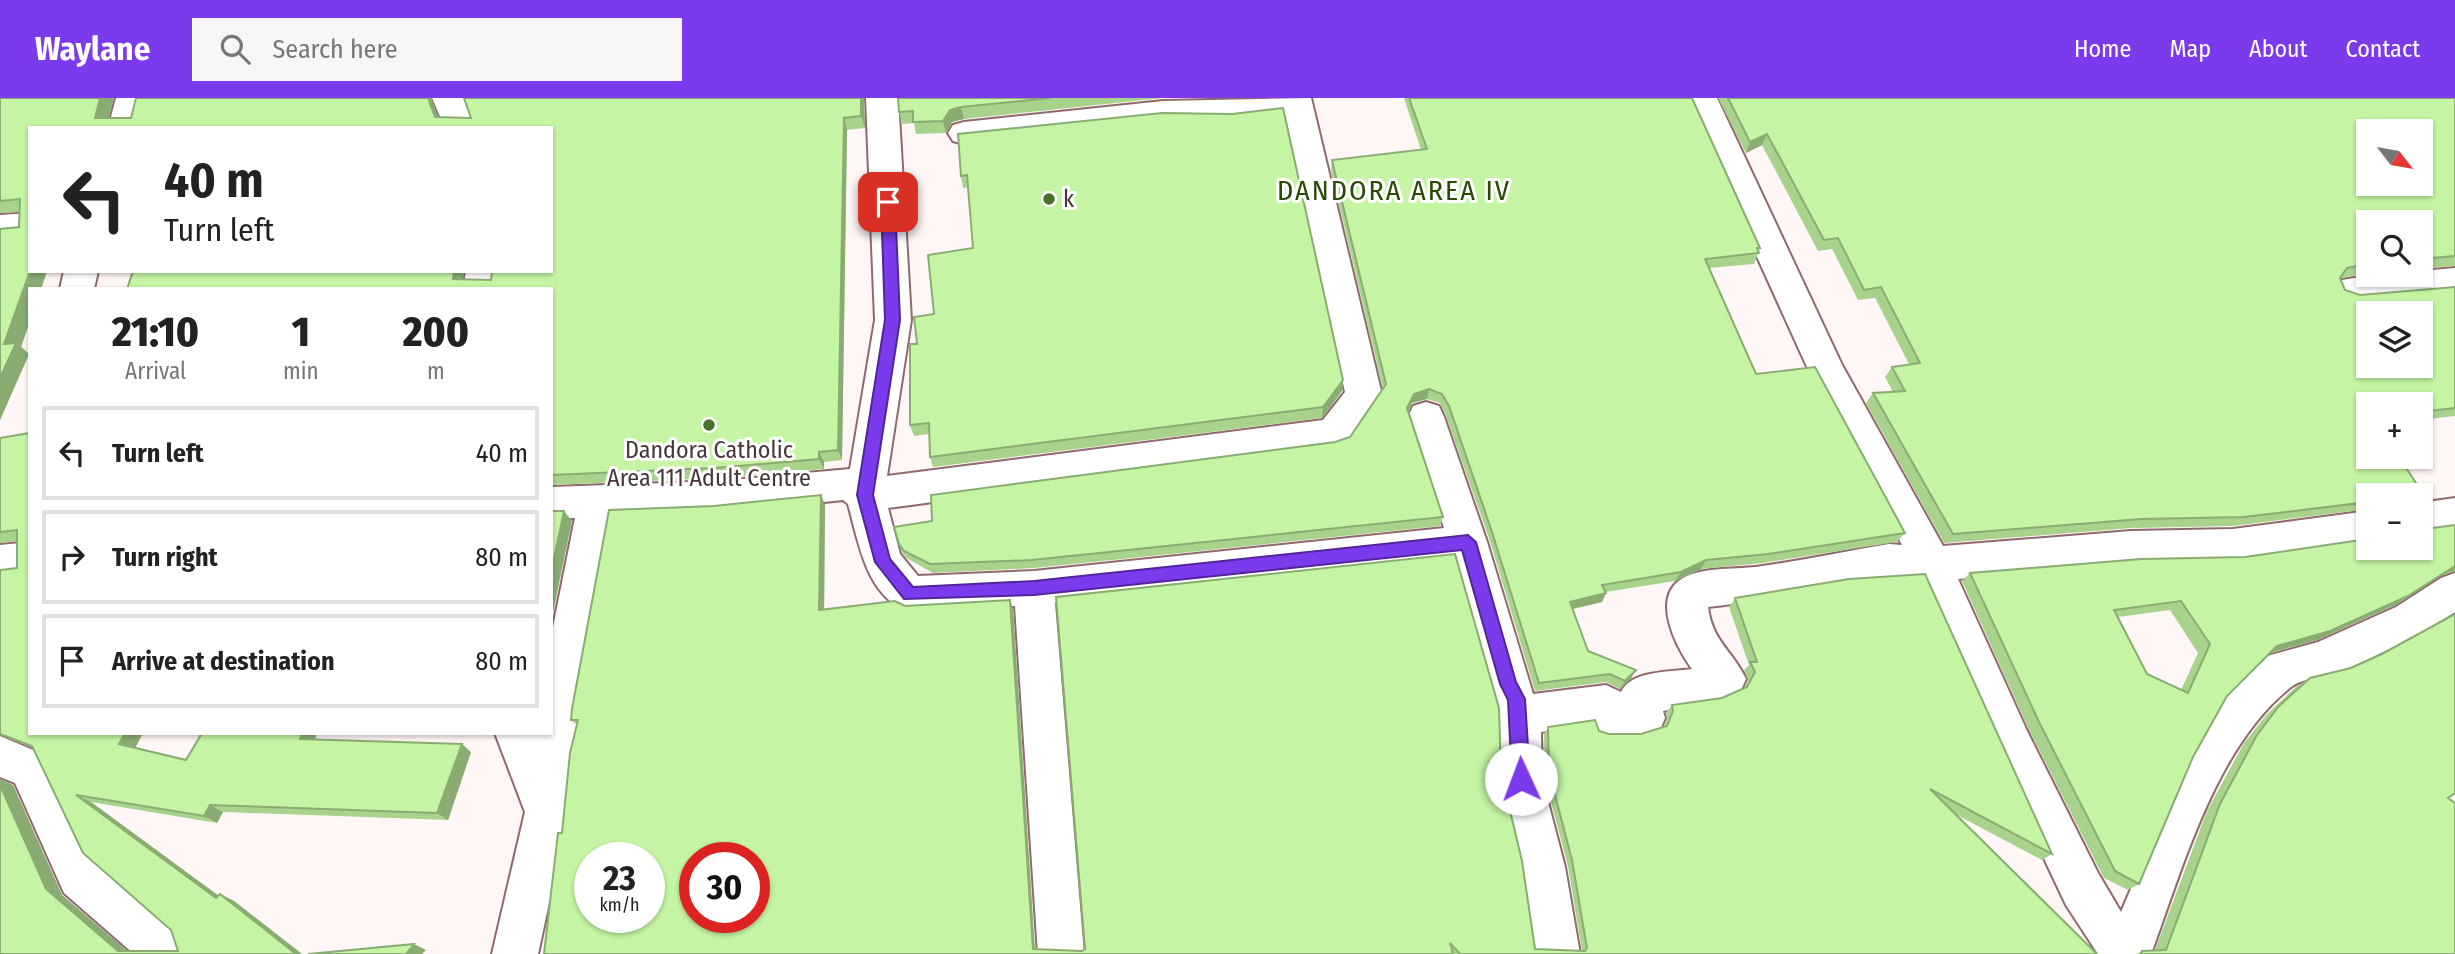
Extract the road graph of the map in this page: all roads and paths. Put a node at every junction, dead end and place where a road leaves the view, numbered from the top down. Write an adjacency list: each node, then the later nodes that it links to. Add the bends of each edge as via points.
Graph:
1 (132, 98): 6 (street)
2 (448, 98): 7 (street)
3 (882, 98): 14 (street, via 893,320)
4 (1701, 98): 21 (street, via 1826,369)
5 (1296, 101): 8 (street, via 1231,113 1163,112); 14 (street, via 1364,396 1334,434)
6 (125, 126)
7 (460, 126)
8 (964, 133)
9 (28, 225): 10 (street)
10 (0, 227)
11 (2455, 281): 12 (street)
12 (2348, 290)
13 (1426, 417): 20 (street)
14 (865, 495): 15 (street, via 848,484 720,497); 22 (street, via 883,562 909,594)
15 (602, 501): 16 (street); 27 (street, via 556,716)
16 (553, 503)
17 (2455, 514): 18 (street)
18 (2433, 517)
19 (2356, 529): 21 (street, via 2233,546 2131,548)
20 (1468, 542): 22 (street); 24 (street)
21 (1932, 564): 24 (street, via 1889,561 1695,592 1687,602 1690,626 1697,643 1725,679 1644,695 1639,699 1644,718 1612,723 1605,704); 32 (street, via 2082,889)
22 (1034, 588): 30 (street)
23 (2455, 590): 32 (street, via 2406,622 2324,659 2281,669 2232,719 2199,779)
24 (1519, 715): 31 (street, via 1521,779 1543,867)
25 (517, 735): 27 (street)
26 (0, 756): 28 (street, via 30,769 80,877)
27 (547, 814): 29 (street)
28 (168, 954)
29 (515, 954)
30 (1061, 954)
31 (1557, 954)
32 (2128, 954)

